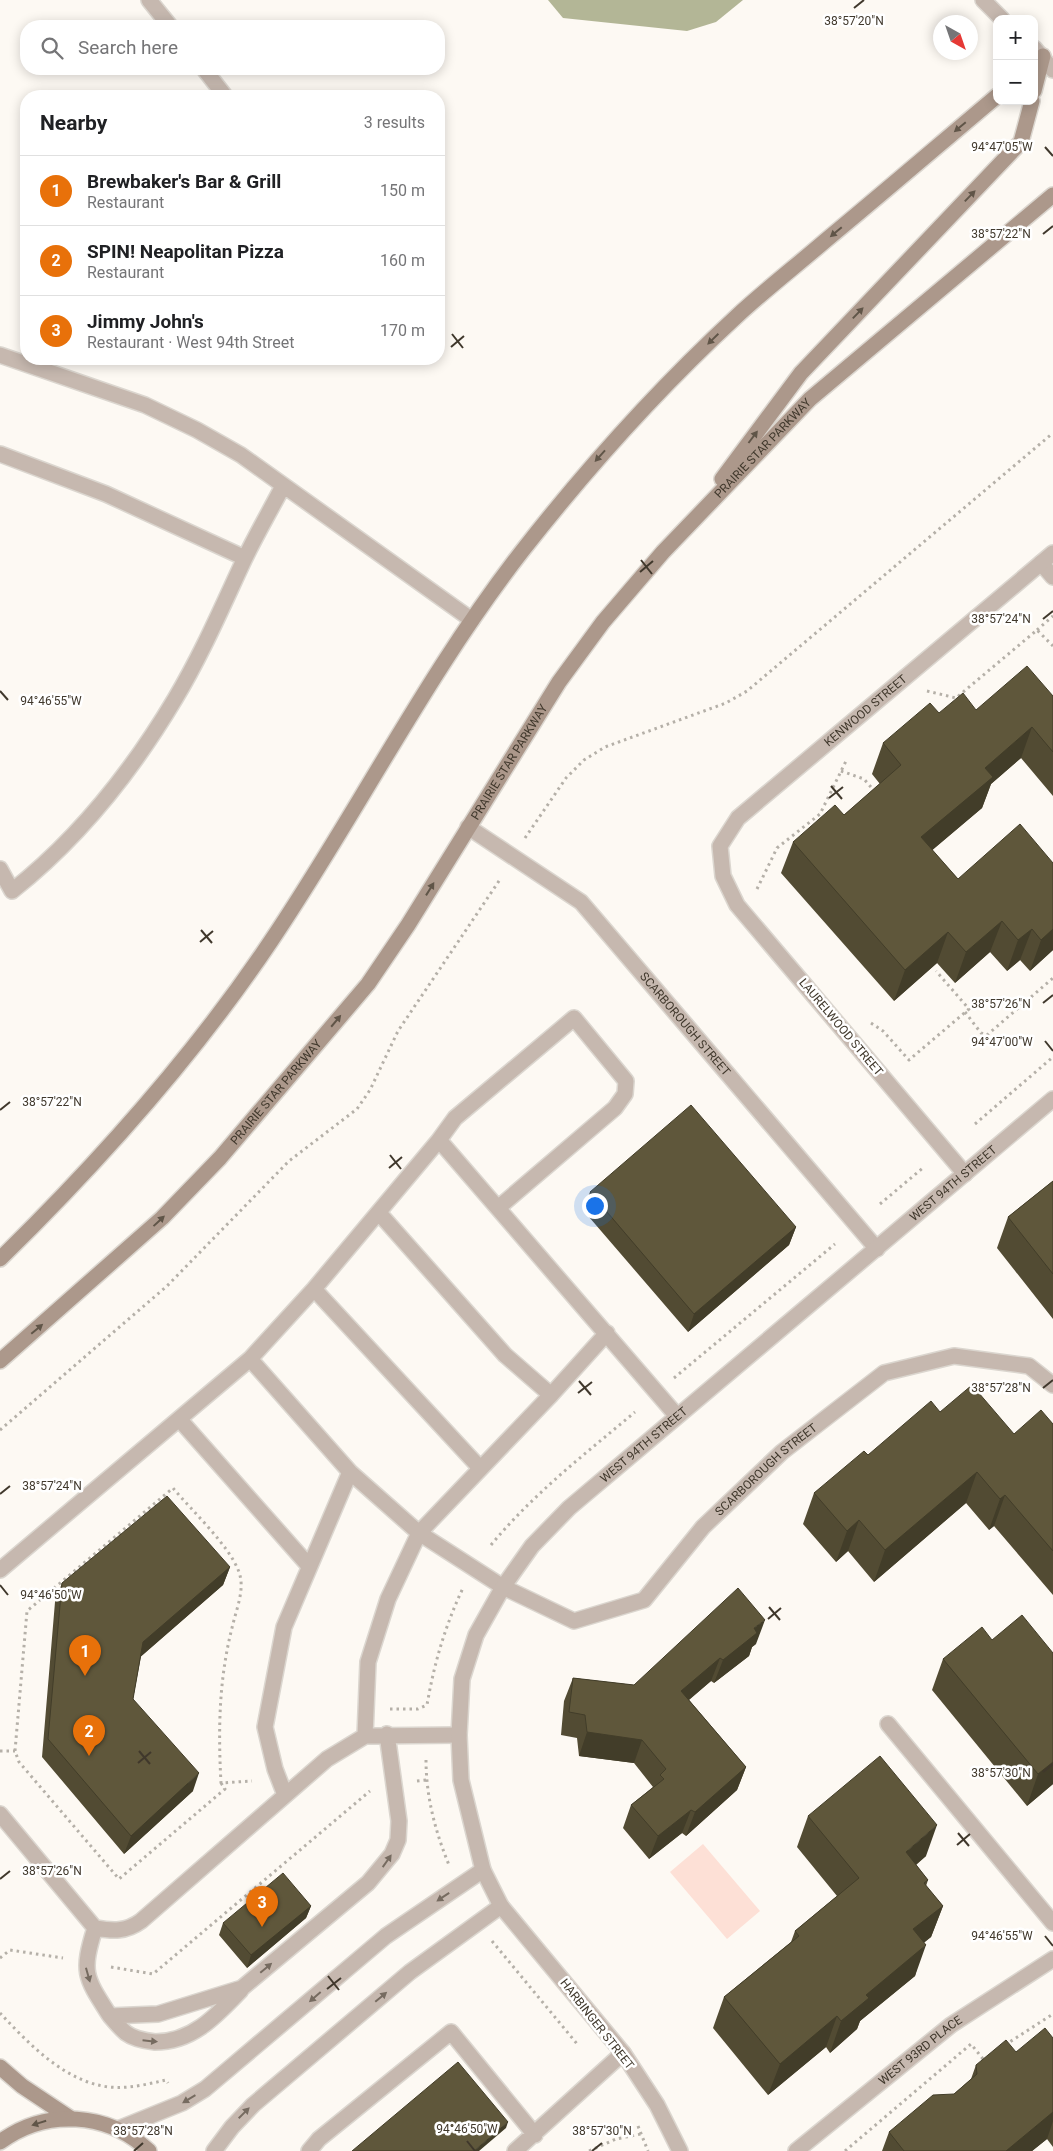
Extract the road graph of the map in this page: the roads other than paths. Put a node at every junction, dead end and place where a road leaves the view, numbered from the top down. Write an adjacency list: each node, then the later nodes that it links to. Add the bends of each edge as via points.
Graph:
1 (150, 0): 4 (street)
2 (983, 0): 3 (street)
3 (998, 15)
4 (165, 20)
5 (1041, 54): 6 (main road); 7 (street)
6 (1038, 70)
7 (1053, 70)
8 (209, 75): 9 (street)
9 (220, 90)
10 (993, 99): 22 (main road, one-way to 22, via 737,316 652,399 569,493)
11 (1031, 105): 18 (main road, one-way to 11, via 801,373 1021,142)
12 (1053, 195): 18 (main road, PRAIRIE STAR PARKWAY, via 810,399)
13 (0, 354): 14 (street)
14 (20, 361)
15 (31, 365): 17 (street, via 145,405 241,455)
16 (0, 454): 19 (street, via 106,494)
17 (283, 486): 19 (street); 22 (street)
18 (682, 532): 23 (main road, PRAIRIE STAR PARKWAY, via 603,622 559,682)
19 (245, 558): 24 (street, via 175,699 116,786 80,829 12,890)
20 (1047, 558): 21 (street, KENWOOD STREET); 25 (street, KENWOOD STREET, via 738,818 720,846)
21 (1053, 577)
22 (472, 620): 32 (main road, via 410,714 270,943 178,1064 126,1126)
23 (468, 826): 31 (street, SCARBOROUGH STREET, via 581,902); 36 (main road, PRAIRIE STAR PARKWAY, one-way to 23, via 162,1218 263,1109 368,984)
24 (0, 868)
25 (723, 876): 28 (street, LAURELWOOD STREET, via 737,905)
26 (1053, 1099): 28 (street, WEST 94TH STREET)
27 (439, 1140): 29 (street); 29 (street, via 455,1118 574,1018 626,1081 625,1094 615,1108); 30 (street)
28 (965, 1174): 31 (street, WEST 94TH STREET)
29 (498, 1208): 34 (street)
30 (379, 1213): 33 (street); 38 (street, via 505,1356)
31 (877, 1249): 39 (street, WEST 94TH STREET)
32 (0, 1259)
33 (314, 1289): 35 (street); 41 (street)
34 (607, 1333): 38 (street); 39 (street)
35 (250, 1359): 40 (street); 42 (street, SCARBOROUGH STREET)
36 (0, 1360)
37 (1053, 1385): 46 (street, SCARBOROUGH STREET, via 1029,1366 954,1356 884,1373 782,1452 703,1527 644,1600 574,1621)
38 (551, 1395): 41 (street)
39 (677, 1416): 46 (street, WEST 94TH STREET, via 569,1508 532,1546)
40 (180, 1420): 44 (street); 45 (street)
41 (480, 1468): 43 (street)
42 (350, 1472): 43 (street, SCARBOROUGH STREET); 44 (street)
43 (419, 1533): 46 (street, SCARBOROUGH STREET); 50 (street, via 388,1599 368,1662)
44 (309, 1566): 51 (street, via 284,1627 265,1727)
45 (0, 1570)
46 (503, 1587): 49 (street, WEST 94TH STREET, via 476,1635 462,1680)
47 (888, 1724): 55 (street)
48 (387, 1734): 49 (street); 50 (street); 58 (street, one-way to 48, via 368,1883 392,1854 398,1840 399,1822)
49 (459, 1735): 53 (street, WEST 94TH STREET, via 461,1780)
50 (365, 1736): 51 (street, via 327,1759)
51 (285, 1794): 56 (street, via 141,1921 129,1929 111,1931)
52 (0, 1814): 56 (street)
53 (483, 1870): 54 (street, WEST 94TH STREET); 63 (street, one-way to 63, via 386,1936 205,2089 182,2103)
54 (502, 1906): 60 (street, HARBINGER STREET); 67 (street, one-way to 54, via 253,2105 410,1972)
55 (1053, 1923)
56 (95, 1928): 59 (street, one-way to 59, via 86,1971 94,1992)
57 (1053, 1958): 71 (street, WEST 93RD PLACE, via 951,2025)
58 (242, 1988): 59 (street, via 158,2014); 59 (street, one-way to 58, via 127,2034 146,2042 165,2042 190,2034 206,2024)
59 (110, 2016)
60 (623, 2053): 64 (street); 70 (street, HARBINGER STREET, via 657,2105)
61 (0, 2067): 62 (main road)
62 (70, 2118): 63 (main road, via 95,2121); 65 (main road, one-way to 65, via 30,2126)
63 (118, 2129): 66 (main road)
64 (535, 2135): 68 (street, via 451,2032 319,2139); 69 (street)
65 (0, 2142)
66 (149, 2151)
67 (214, 2151)
68 (309, 2151)
69 (515, 2151)
70 (680, 2151)
71 (796, 2151)

